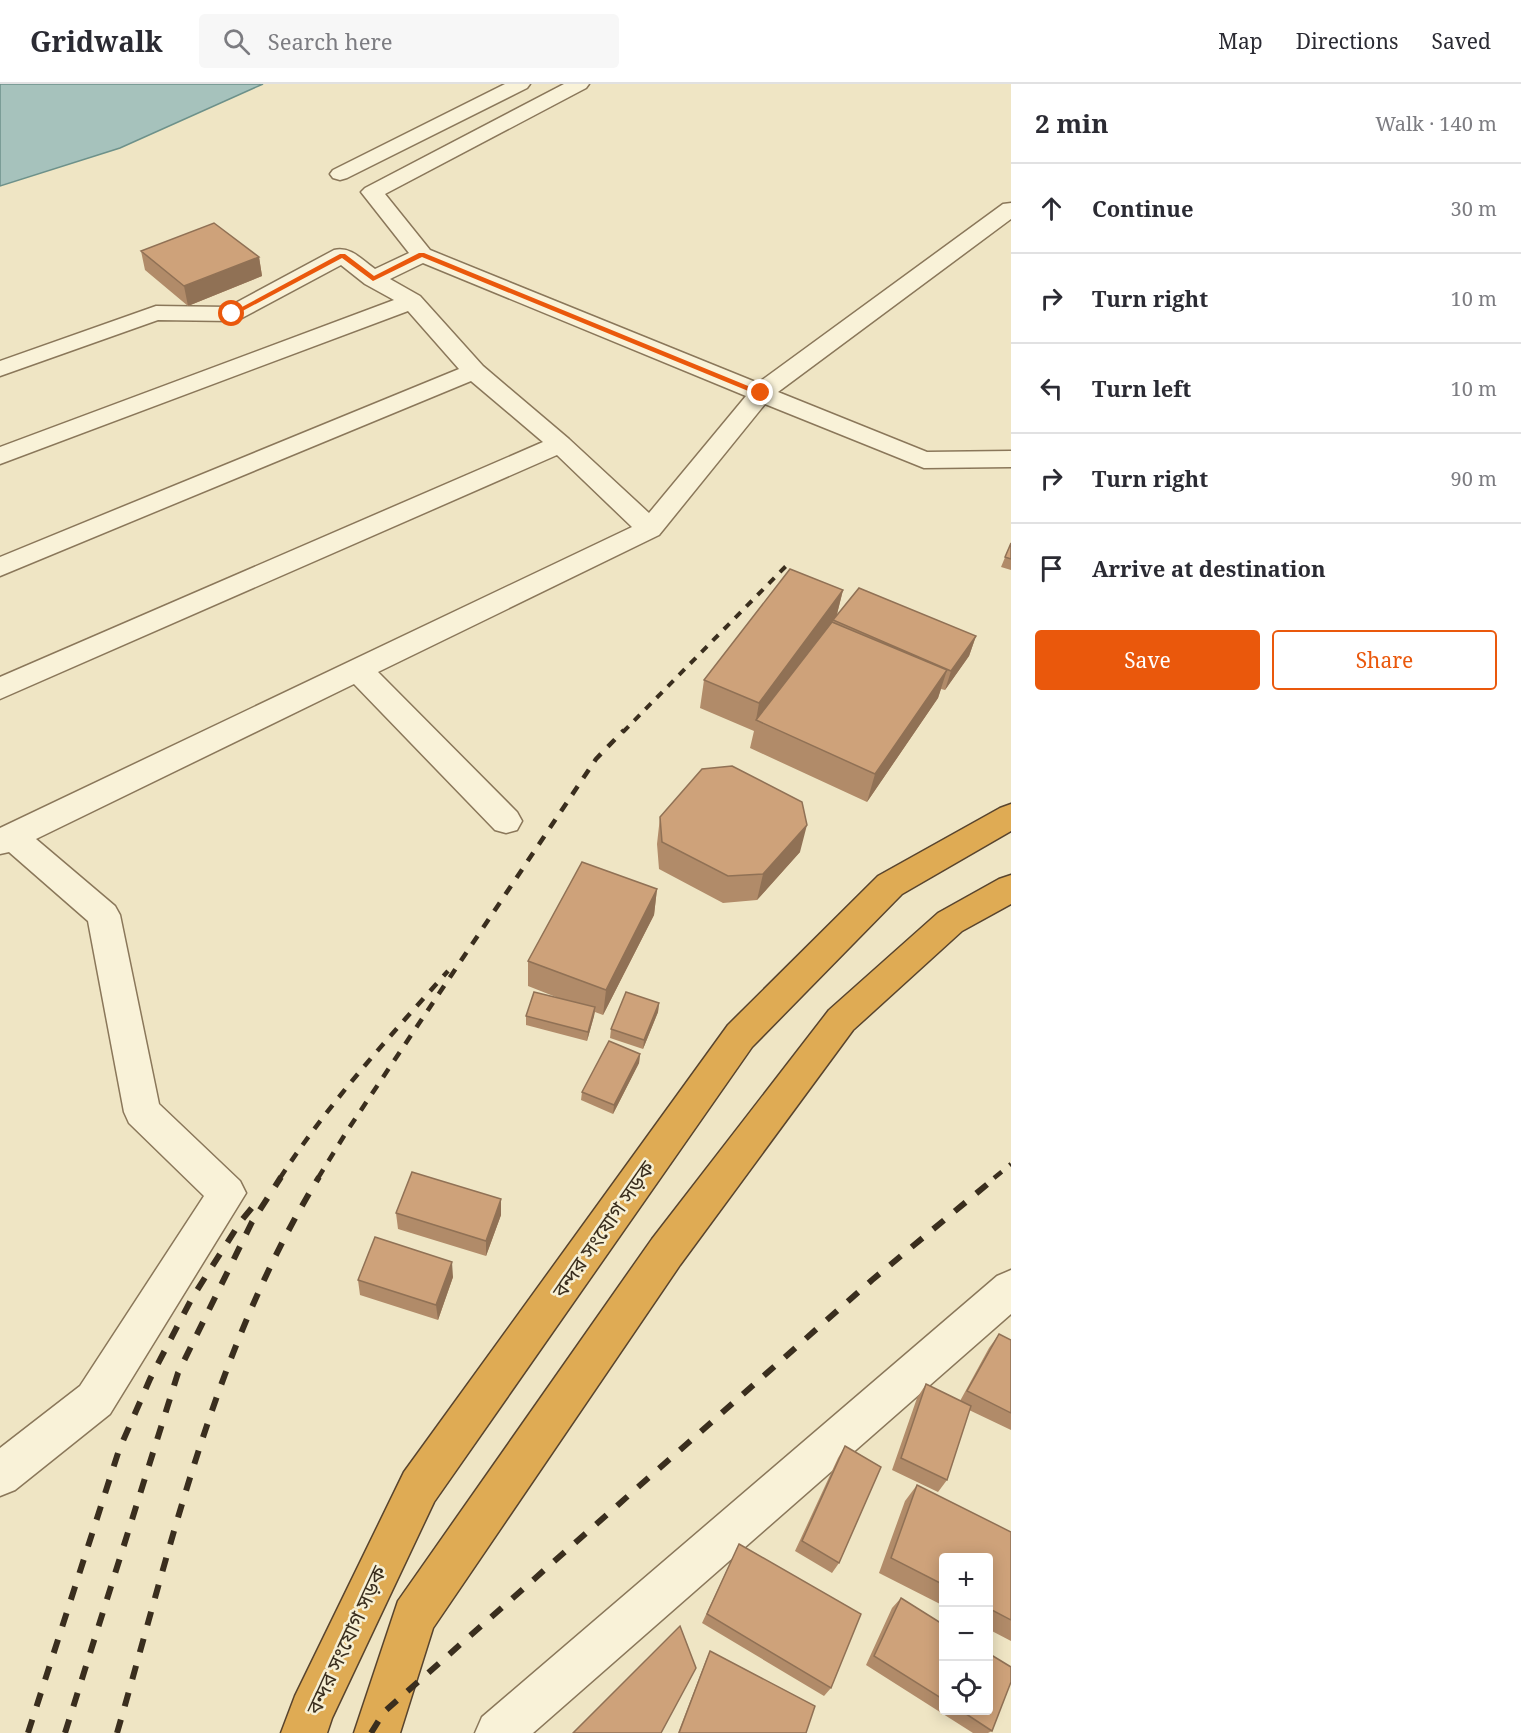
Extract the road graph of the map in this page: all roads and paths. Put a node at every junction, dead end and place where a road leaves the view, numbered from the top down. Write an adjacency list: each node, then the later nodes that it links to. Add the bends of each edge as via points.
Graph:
1 (520, 84): 3 (street, via 340,174)
2 (579, 84): 3 (street)
3 (372, 192): 5 (street)
4 (1011, 208): 10 (street)
5 (422, 255): 6 (street); 10 (street)
6 (373, 279): 7 (street); 8 (street, via 342,255 232,314 156,314)
7 (412, 301): 9 (street); 12 (street)
8 (0, 369)
9 (474, 371): 11 (street); 15 (street)
10 (761, 393): 13 (street, via 924,460); 14 (street)
11 (560, 444): 14 (street); 17 (street)
12 (0, 456)
13 (1011, 459)
14 (650, 529): 16 (street)
15 (0, 567)
16 (358, 670): 19 (street); 20 (street)
17 (0, 689)
18 (1011, 816): 24 (highway, বন্দর সংযোগ সড়ক, via 890,885 740,1036 419,1487)
19 (506, 821)
20 (6, 839): 23 (street, via 103,915 142,1112 227,1193 95,1400)
21 (1011, 888): 25 (highway, via 950,922 841,1020 666,1251 414,1617)
22 (1011, 1289): 26 (street)
23 (0, 1475)
24 (304, 1733)
25 (377, 1733)
26 (498, 1733)

